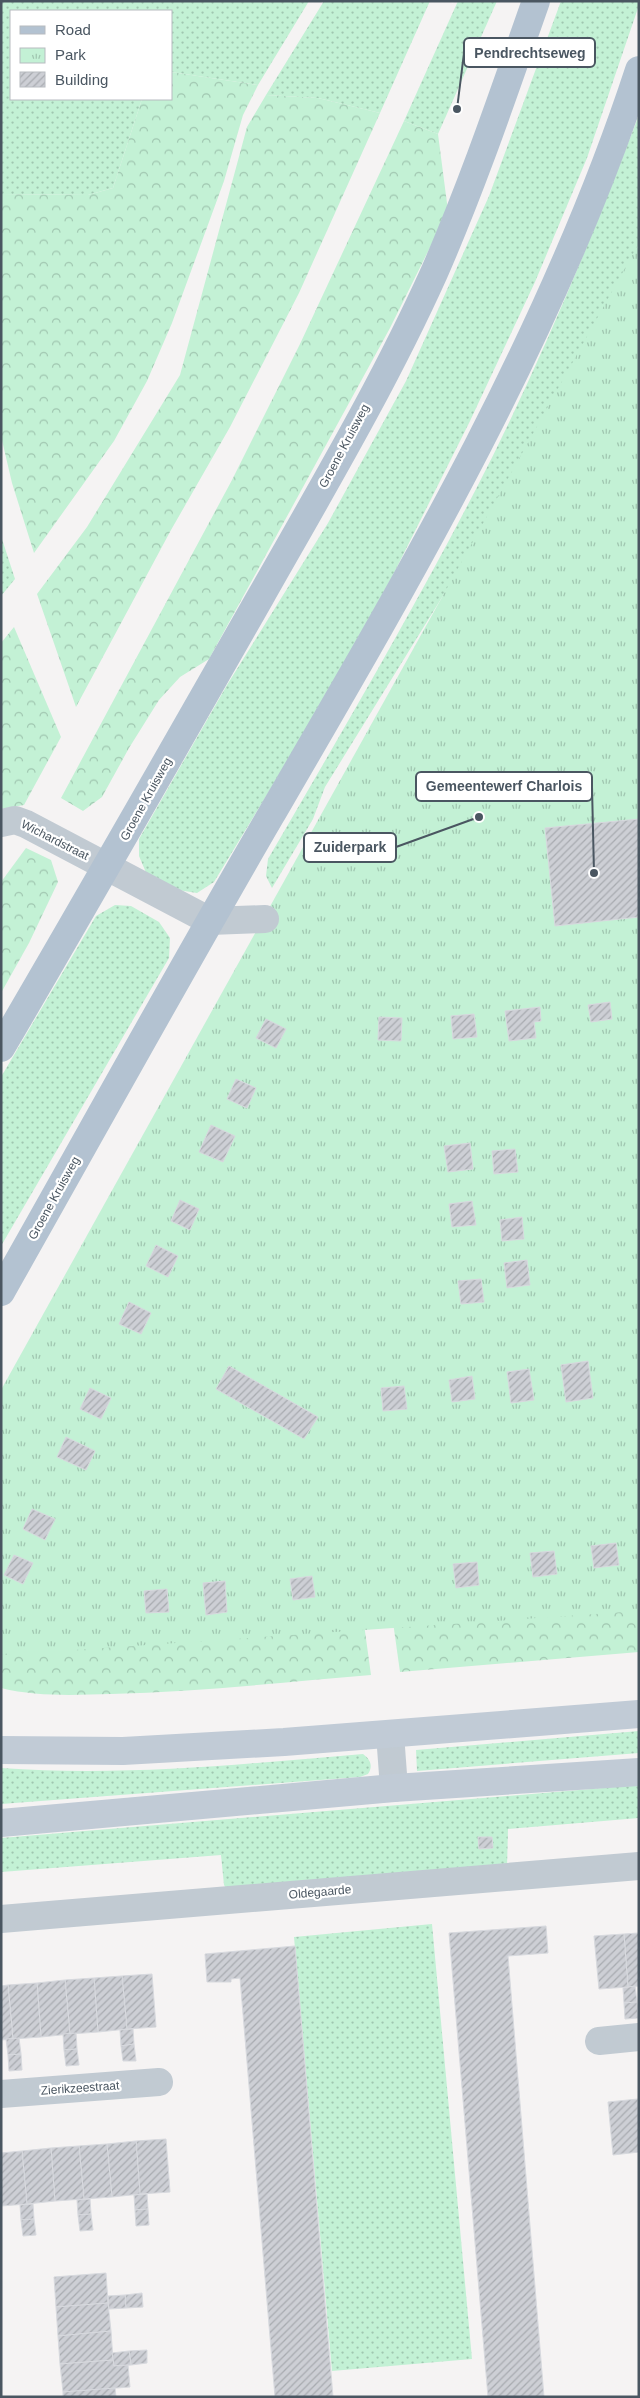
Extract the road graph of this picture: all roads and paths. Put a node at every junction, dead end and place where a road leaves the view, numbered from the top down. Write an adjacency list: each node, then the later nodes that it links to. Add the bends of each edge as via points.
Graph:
1 (536, 1): 4 (main road, Groene Kruisweg, via 469,188 408,327 329,475)
2 (639, 70): 6 (main road, Groene Kruisweg, via 613,148 570,252 511,377 406,583)
3 (1, 822): 4 (street, Wichardstraat, via 20,822 87,855)
4 (106, 869): 6 (street); 7 (main road, Groene Kruisweg)
5 (265, 919): 6 (street)
6 (210, 921): 8 (main road, Groene Kruisweg)
7 (1, 1048)
8 (1, 1292)
9 (639, 1714): 10 (main road)
10 (390, 1734): 11 (main road, via 123,1751); 13 (street)
11 (1, 1750)
12 (639, 1772): 13 (main road)
13 (394, 1788): 14 (main road)
14 (1, 1823)
15 (639, 1866): 16 (street, Oldegaarde)
16 (1, 1918)
17 (639, 2037): 18 (street)
18 (599, 2040)
19 (159, 2082): 20 (street, Zierikzeestraat)
20 (1, 2094)

